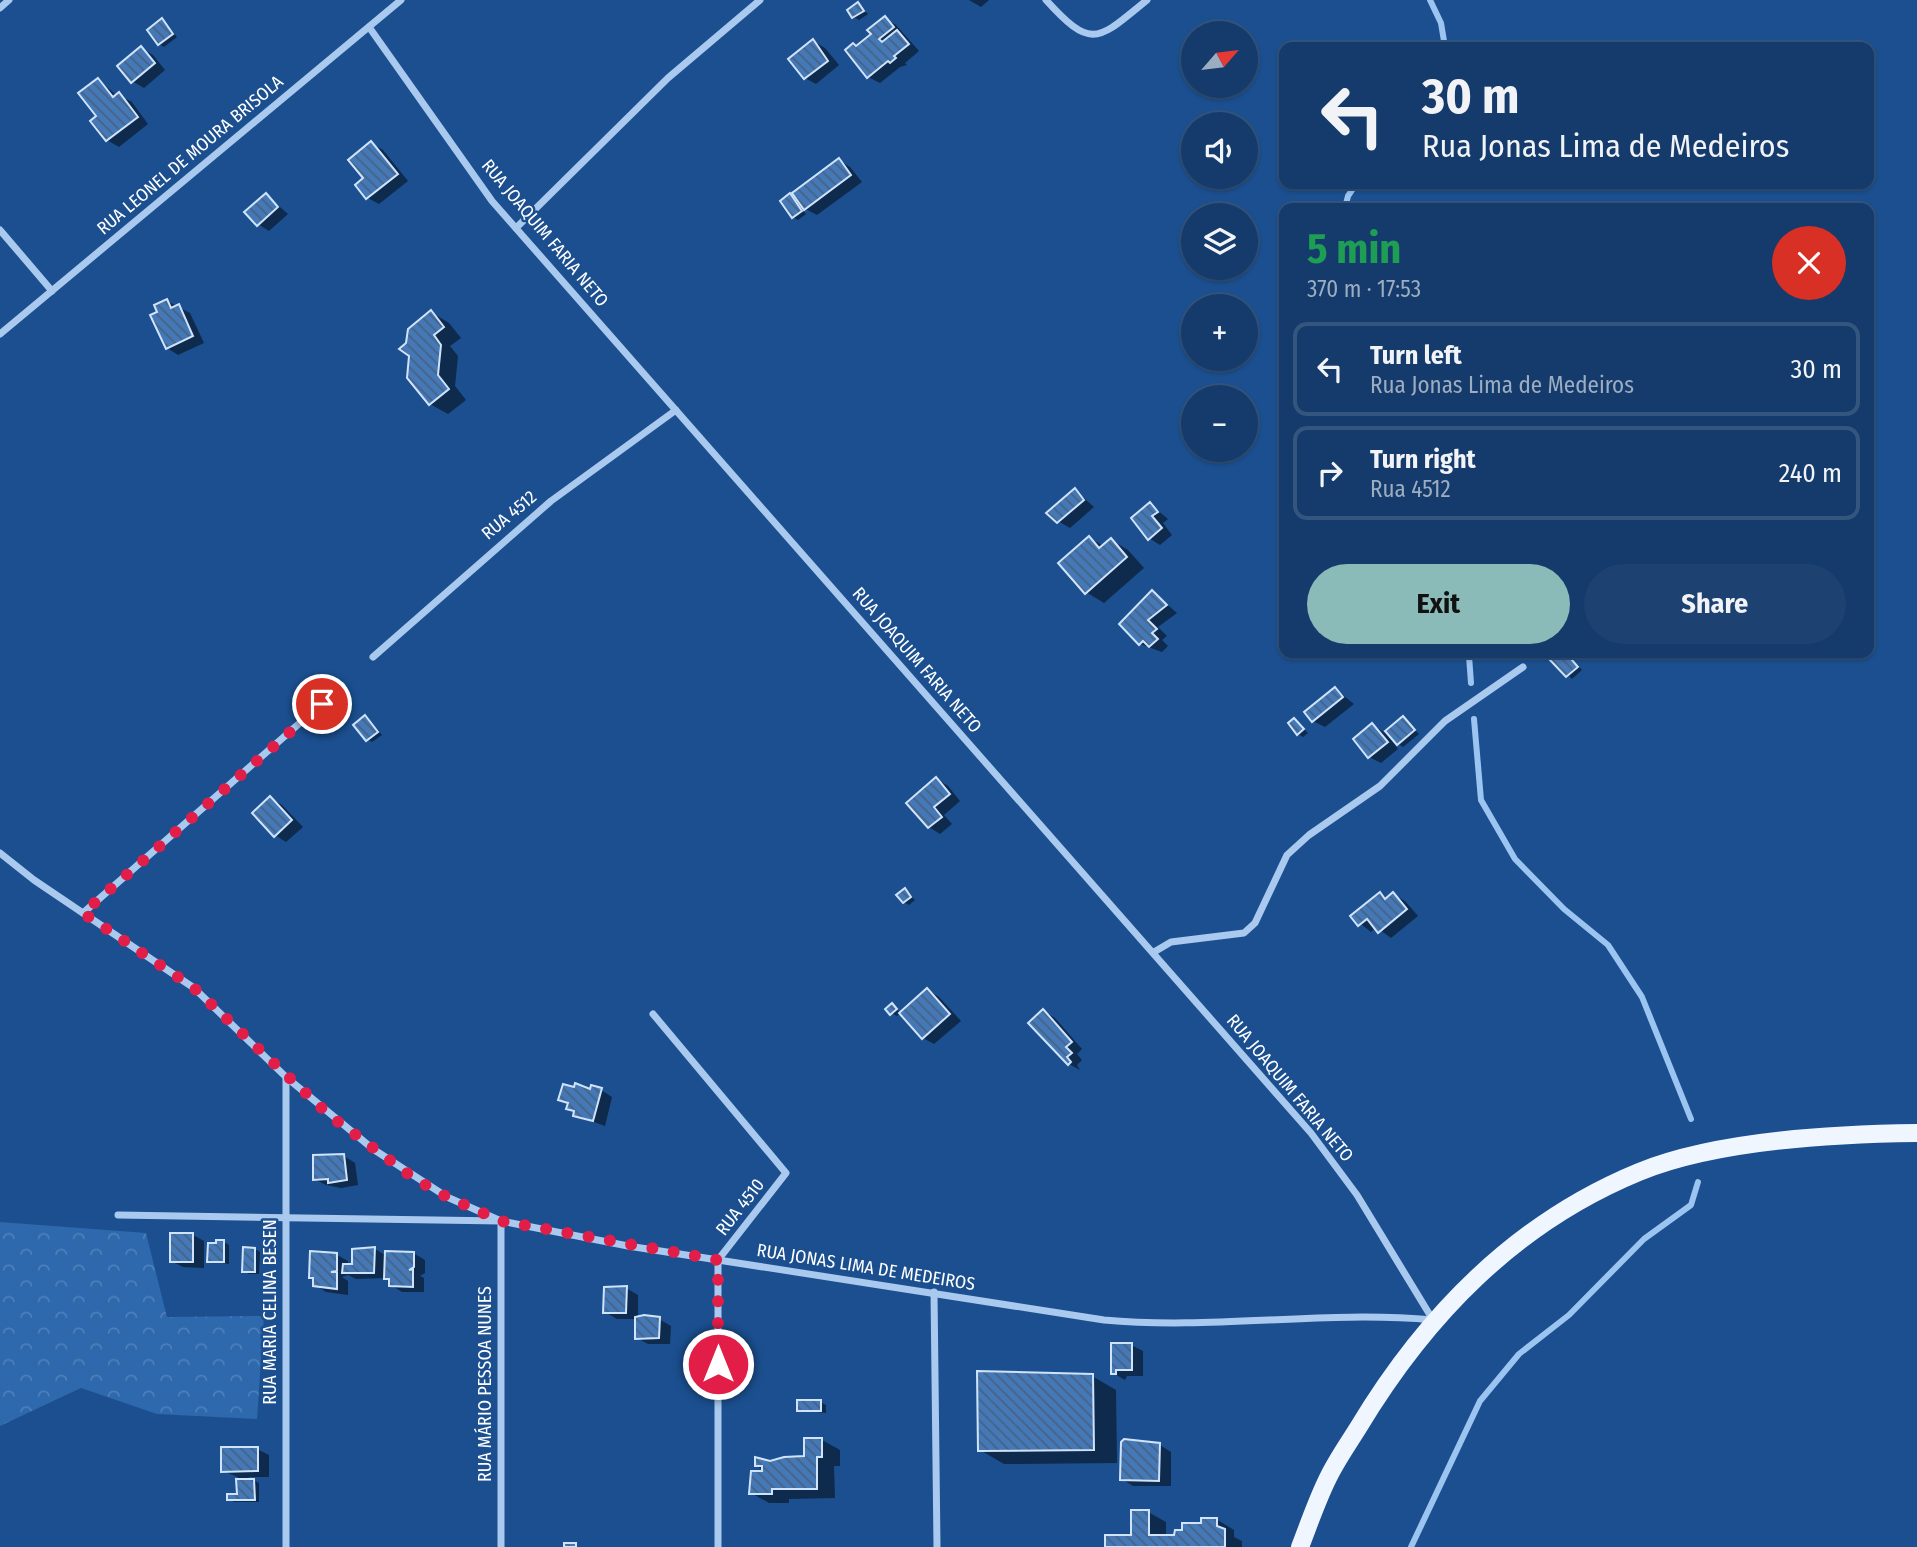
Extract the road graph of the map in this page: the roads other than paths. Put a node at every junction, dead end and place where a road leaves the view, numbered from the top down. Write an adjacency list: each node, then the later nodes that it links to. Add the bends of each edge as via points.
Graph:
1 (9, 0): 6 (street)
2 (401, 0): 7 (street, RUA LEONEL DE MOURA BRISOLA)
3 (760, 0): 8 (street, via 668,78)
4 (1046, 0): 5 (street, via 1081,34 1093,35 1105,32)
5 (1147, 0)
6 (0, 8)
7 (369, 27): 8 (street, RUA JOAQUIM FARIA NETO); 10 (street, RUA LEONEL DE MOURA BRISOLA)
8 (516, 228): 12 (street, RUA JOAQUIM FARIA NETO)
9 (0, 230): 10 (street)
10 (52, 291): 11 (street, RUA LEONEL DE MOURA BRISOLA)
11 (0, 334)
12 (676, 410): 13 (street, RUA 4512, via 551,500); 18 (street, RUA JOAQUIM FARIA NETO)
13 (373, 657)
14 (1523, 667): 18 (street, via 1445,721 1380,786 1287,855 1255,923 1244,933 1171,942)
15 (342, 686): 17 (street)
16 (0, 853): 17 (street, RUA JONAS LIMA DE MEDEIROS)
17 (83, 913): 20 (street, RUA JONAS LIMA DE MEDEIROS, via 194,988)
18 (1154, 952): 27 (street, RUA JOAQUIM FARIA NETO, via 1311,1133 1357,1195)
19 (653, 1014): 25 (street, RUA 4510, via 786,1173)
20 (286, 1077): 23 (street, RUA MARIA CELINA BESEN); 24 (street, RUA JONAS LIMA DE MEDEIROS, via 415,1179)
21 (1917, 1133): 27 (main road, via 1756,1145 1641,1171 1547,1222 1486,1269)
22 (118, 1215): 23 (street)
23 (286, 1218): 24 (street); 28 (street, RUA MARIA CELINA BESEN)
24 (501, 1221): 25 (street, RUA JONAS LIMA DE MEDEIROS); 29 (street, RUA MÁRIO PESSOA NUNES)
25 (718, 1260): 26 (street, RUA JONAS LIMA DE MEDEIROS); 30 (street)
26 (934, 1292): 27 (street, RUA JONAS LIMA DE MEDEIROS, via 1158,1325 1367,1315); 31 (street)
27 (1433, 1320): 32 (main road, via 1401,1360 1328,1478)
28 (286, 1547)
29 (500, 1547)
30 (718, 1547)
31 (937, 1547)
32 (1300, 1547)

